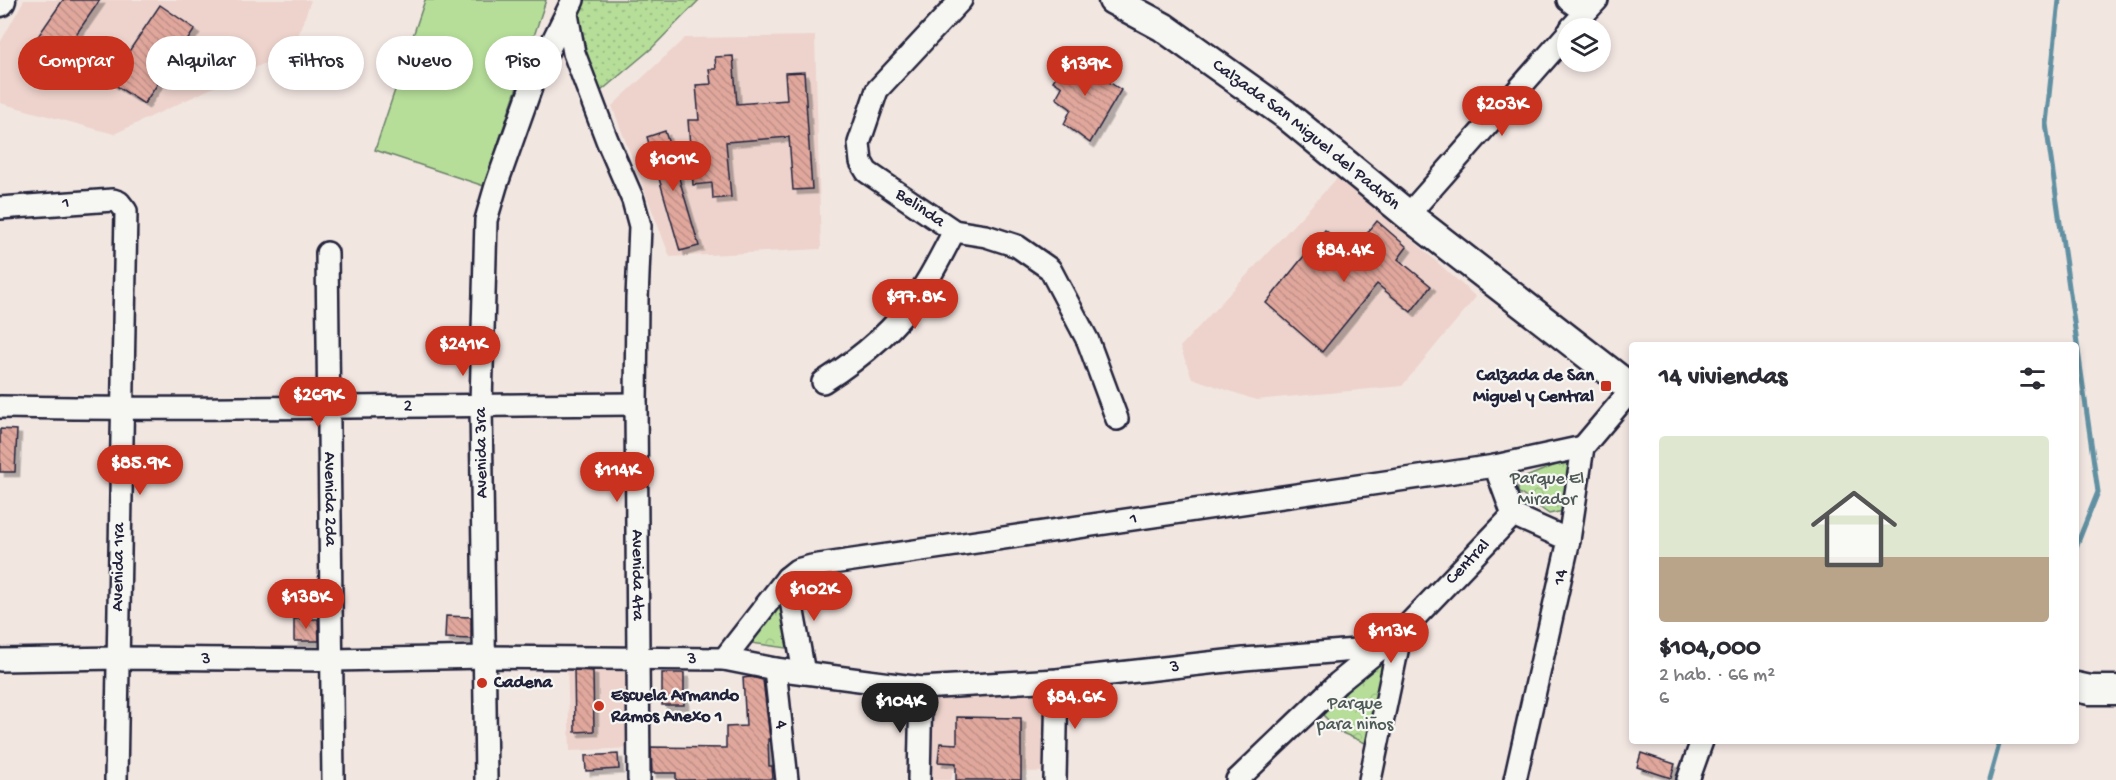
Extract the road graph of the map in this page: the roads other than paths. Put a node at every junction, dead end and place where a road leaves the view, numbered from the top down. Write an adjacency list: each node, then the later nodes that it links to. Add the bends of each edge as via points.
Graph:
1 (961, 0): 10 (street, Belinda, via 877,90 859,143 861,162 867,171)
2 (1113, 0): 9 (main road, Calzada San Miguel del Padrón, via 1163,27 1285,114)
3 (1568, 0): 5 (street)
4 (570, 7): 15 (street, Avenida 3ra, via 534,79 486,220); 16 (street, Avenida 4ta, via 574,53 640,226)
5 (1584, 14)
6 (1557, 46): 9 (street)
7 (0, 208): 8 (street, 1, via 113,200)
8 (126, 211): 19 (street, Avenida 1ra)
9 (1408, 215): 13 (main road, Calzada San Miguel del Padrón)
10 (954, 231): 12 (street, via 917,297 892,327 854,362); 20 (street, Belinda, via 1017,246 1050,269 1088,341)
11 (327, 253): 18 (street, Avenida 2da)
12 (823, 382)
13 (1629, 387)
14 (1629, 393): 21 (street)
15 (481, 404): 16 (street, 2); 18 (street, 2); 28 (street, Avenida 3ra)
16 (636, 404): 30 (street, Avenida 4ta)
17 (0, 407): 19 (street, 2)
18 (329, 409): 19 (street, 2); 33 (street, Avenida 2da)
19 (121, 410): 29 (street, Avenida 1ra)
20 (1117, 420)
21 (1583, 447): 22 (street, 1); 24 (street, 14)
22 (1495, 466): 23 (street); 25 (street, 1, via 812,566)
23 (1513, 515): 24 (street); 26 (street, Central)
24 (1569, 540): 50 (street, 14)
25 (787, 578): 31 (street, 1); 35 (street)
26 (1401, 633): 27 (street, Central); 49 (street)
27 (1380, 648): 36 (street, 3); 48 (street, Central)
28 (486, 657): 30 (street, 3); 33 (street, 3); 43 (street, Avenida 3ra)
29 (118, 658): 32 (street, 3); 33 (street, 3); 41 (street, Avenida 1ra)
30 (638, 658): 31 (street, 3); 44 (street, Avenida 4ta)
31 (724, 659): 34 (street, 3)
32 (0, 660)
33 (333, 660): 42 (street, Avenida 2da)
34 (775, 669): 35 (street, 3); 45 (street, 4)
35 (804, 673): 37 (street, 3)
36 (1057, 680): 37 (street, 3); 47 (street)
37 (921, 688): 46 (street)
38 (2079, 688): 39 (main road)
39 (2116, 690)
40 (1701, 744): 51 (street)
41 (116, 780)
42 (333, 780)
43 (486, 780)
44 (639, 780)
45 (787, 780)
46 (919, 780)
47 (1055, 780)
48 (1237, 780)
49 (1370, 780)
50 (1515, 780)
51 (1688, 780)

